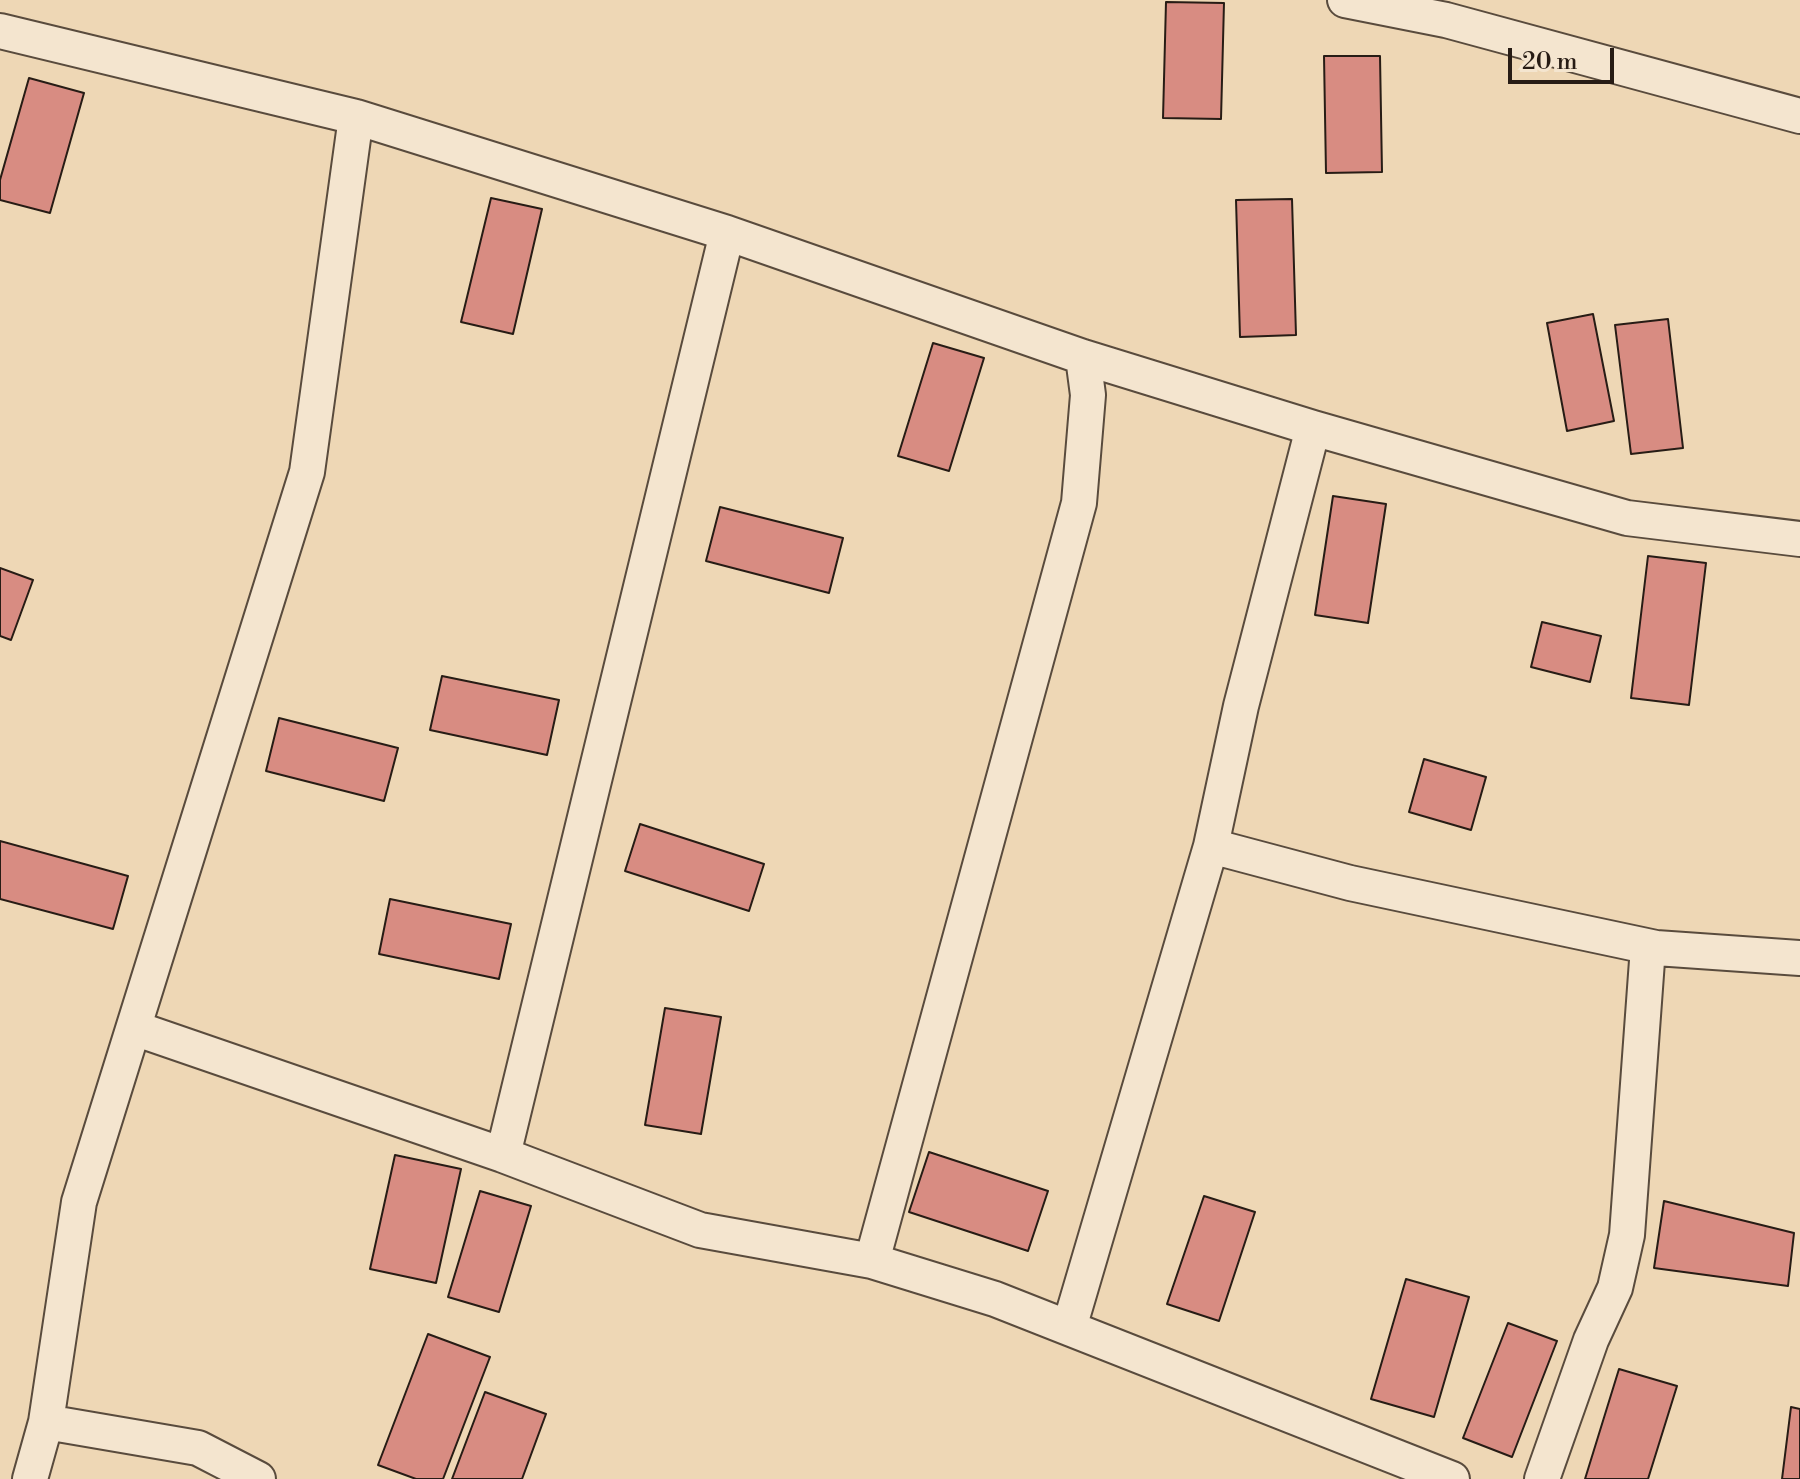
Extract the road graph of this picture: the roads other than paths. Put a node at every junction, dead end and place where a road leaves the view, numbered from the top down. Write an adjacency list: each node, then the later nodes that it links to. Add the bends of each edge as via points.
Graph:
1 (1345, 0): 2 (street)
2 (1444, 10): 4 (street)
3 (2, 38): 5 (street)
4 (1800, 116)
5 (356, 117): 6 (street); 13 (street, via 307,472)
6 (727, 233): 7 (street); 14 (street)
7 (1083, 357): 8 (street); 15 (street, via 1088,395 1079,503)
8 (1313, 428): 9 (street, via 1627,518); 10 (street, via 1241,706)
9 (1800, 539)
10 (1211, 846): 11 (street, via 1350,883); 16 (street)
11 (1648, 947): 12 (street); 21 (street, via 1627,1235 1615,1288)
12 (1800, 958)
13 (134, 1028): 14 (street); 17 (street, via 79,1202)
14 (503, 1155): 15 (street, via 700,1230)
15 (872, 1261): 16 (street)
16 (1069, 1328): 20 (street)
17 (46, 1422): 18 (street); 19 (street, via 198,1448)
18 (30, 1479)
19 (258, 1479)
20 (1452, 1479)
21 (1542, 1479)

